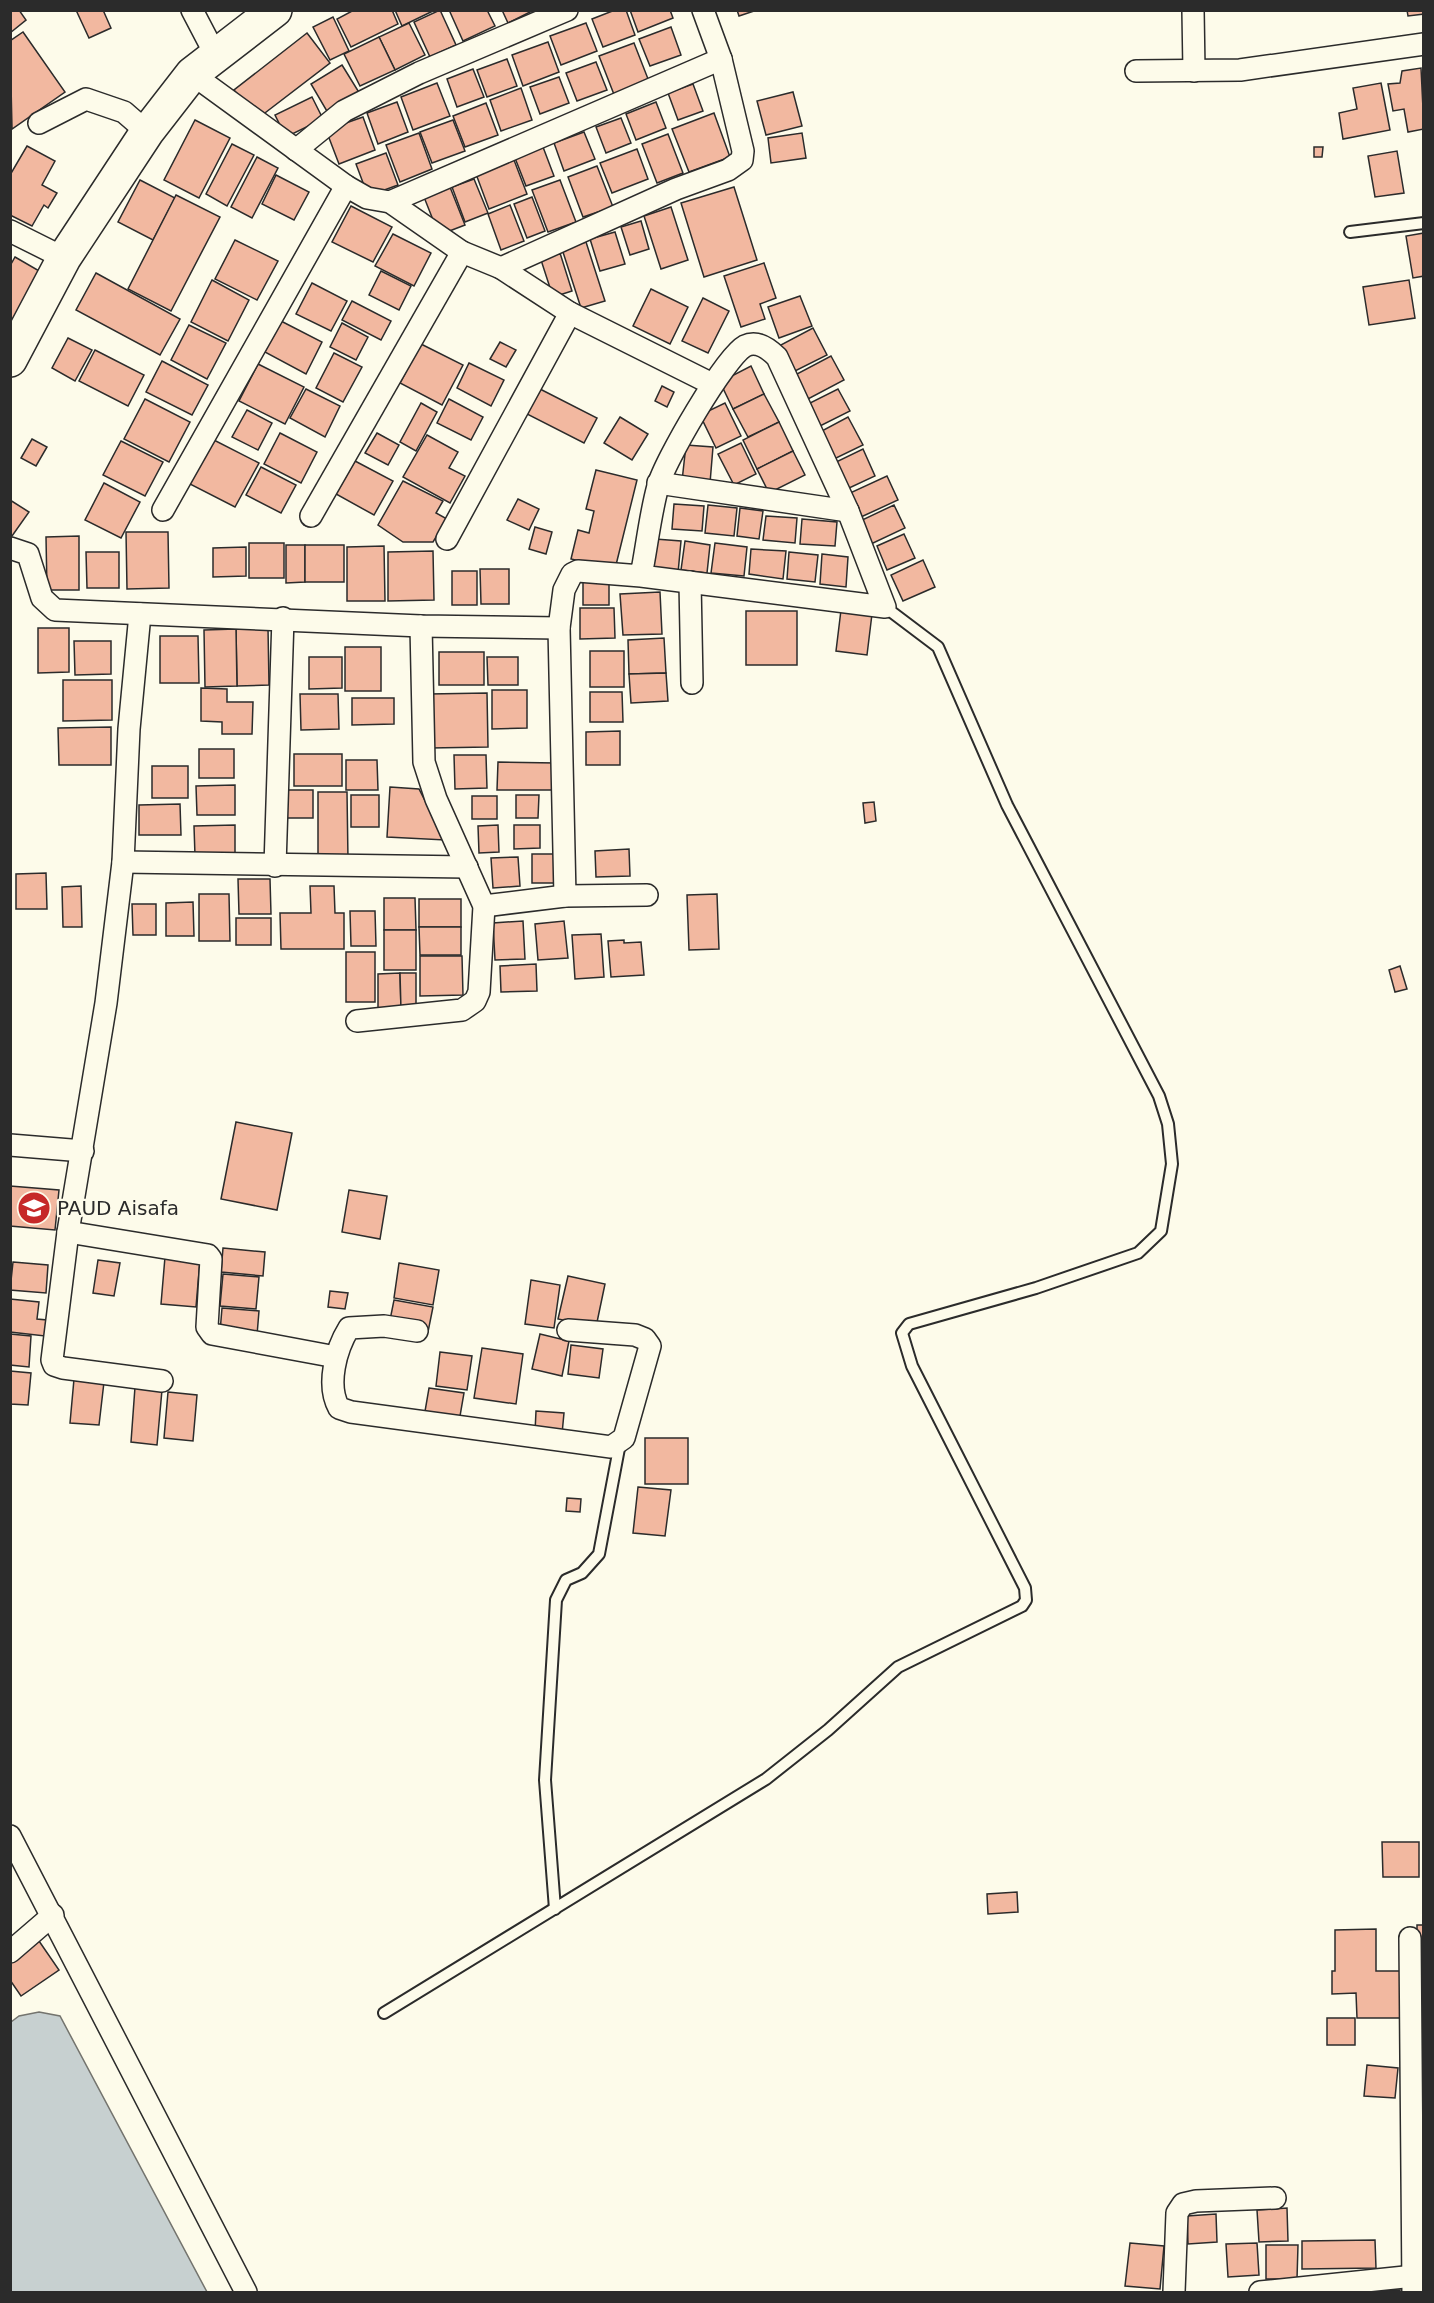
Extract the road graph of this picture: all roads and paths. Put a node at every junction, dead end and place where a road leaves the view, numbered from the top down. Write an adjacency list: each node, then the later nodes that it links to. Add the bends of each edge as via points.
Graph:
1 (192, 10): 8 (street)
2 (275, 10): 8 (highway)
3 (567, 10): 13 (street, via 419,73 344,111)
4 (703, 10): 7 (street)
5 (1193, 10): 10 (street)
6 (1424, 44): 10 (street, via 1240,70)
7 (721, 58): 15 (street); 21 (street, via 742,152 737,165)
8 (203, 64): 12 (highway); 13 (street)
9 (1136, 71): 10 (street)
10 (1194, 71)
11 (39, 123): 12 (street, via 86,99 124,111)
12 (147, 132): 20 (highway)
13 (296, 150): 14 (street)
14 (346, 186): 15 (street, via 367,198); 26 (street)
15 (390, 202): 19 (street)
16 (1424, 223): 18 (lane)
17 (10, 231): 20 (street)
18 (1350, 232)
19 (462, 252): 21 (street); 28 (street)
20 (64, 258): 23 (highway)
21 (501, 268): 22 (street)
22 (570, 313): 24 (street); 29 (street)
23 (10, 360)
24 (712, 384): 25 (street); 27 (street, via 734,354 746,345 758,344 769,349 777,357)
25 (658, 483): 27 (street); 31 (street)
26 (163, 510)
27 (848, 511): 33 (street)
28 (311, 516)
29 (447, 539)
30 (10, 548): 34 (street, via 28,554 42,598 50,608)
31 (641, 576): 32 (street); 37 (street, via 572,574 564,590)
32 (690, 582): 33 (street); 38 (street)
33 (885, 608): 55 (lane, via 939,647 1007,805 1159,1096 1168,1124 1172,1164 1161,1231 1138,1254 909,1324 902,1333 912,1366 1025,1588 1022,1606 898,1667 766,1779)
34 (140, 614): 35 (street); 39 (street, via 129,729)
35 (283, 618): 36 (street); 40 (street)
36 (421, 626): 37 (street); 41 (street, via 424,762 436,800)
37 (559, 628): 43 (street)
38 (692, 683)
39 (123, 861): 40 (street); 47 (street)
40 (274, 866): 41 (street)
41 (467, 867): 44 (street)
42 (647, 895): 43 (street)
43 (565, 896): 44 (street)
44 (484, 906): 45 (street, via 481,981 475,1001 462,1010)
45 (357, 1020)
46 (10, 1145): 47 (street)
47 (83, 1151): 48 (street)
48 (68, 1232): 51 (street, via 208,1254 211,1259 207,1328 212,1334); 52 (street, via 54,1365)
49 (568, 1330): 53 (street, via 635,1335 650,1346)
50 (417, 1331): 51 (street, via 351,1326)
51 (336, 1357): 53 (street, via 333,1393 339,1407 351,1412 607,1448)
52 (162, 1381)
53 (620, 1442): 55 (lane, via 599,1554 582,1573 566,1580 556,1600 545,1780)
54 (10, 1836): 56 (street)
55 (555, 1909): 59 (lane)
56 (53, 1916): 58 (street); 62 (street)
57 (1410, 1938): 61 (street)
58 (10, 1952)
59 (384, 2013)
60 (1275, 2198): 63 (street, via 1183,2204 1177,2214)
61 (1416, 2281): 64 (street)
62 (246, 2292)
63 (1174, 2292)
64 (1263, 2292)

